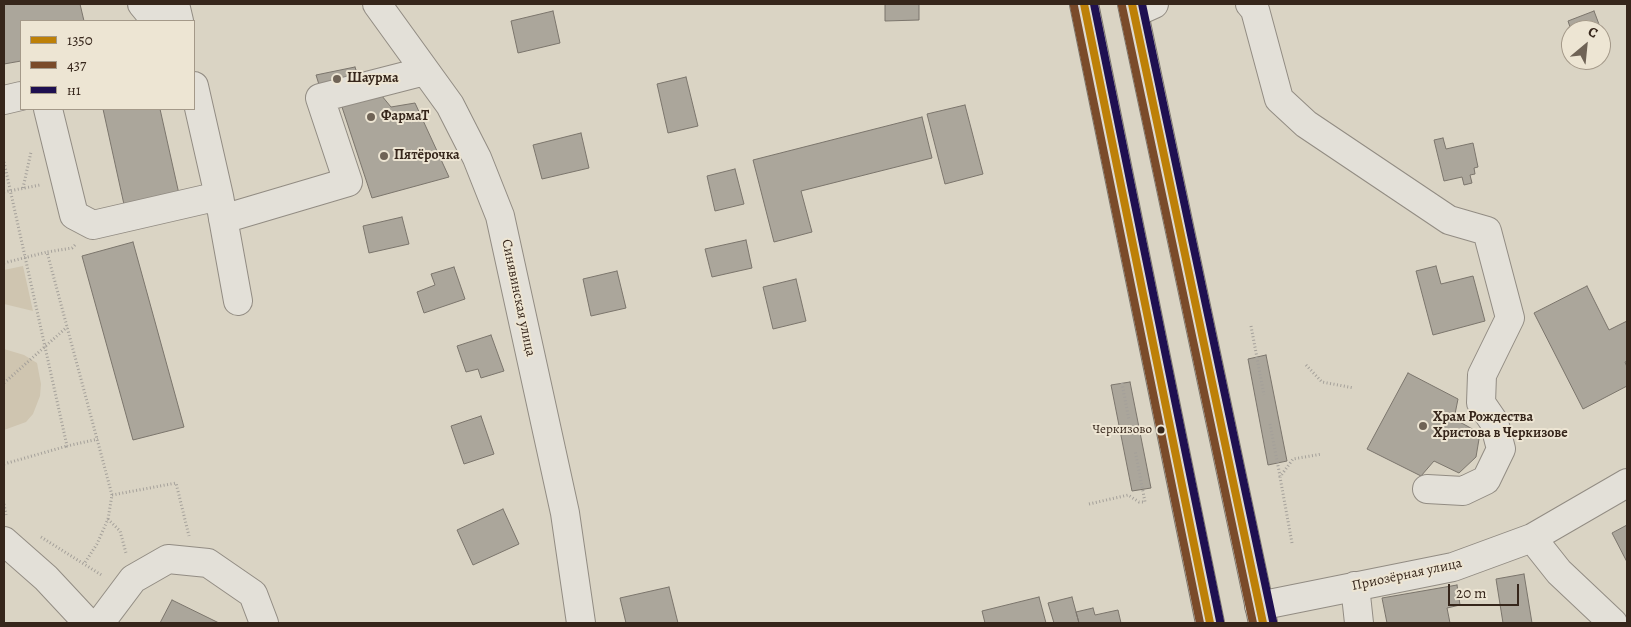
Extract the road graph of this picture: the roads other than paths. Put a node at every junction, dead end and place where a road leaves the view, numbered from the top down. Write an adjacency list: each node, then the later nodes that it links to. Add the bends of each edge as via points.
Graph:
1 (142, 4): 7 (street)
2 (175, 4): 8 (street)
3 (377, 4): 9 (street, Синявинская улица)
4 (1084, 4): 26 (highway)
5 (1250, 4): 17 (street, via 1255,10 1279,99 1306,124 1449,220 1487,231 1510,318 1482,375 1481,403 1494,422 1501,449 1486,480 1463,491)
6 (1140, 7): 21 (highway, via 1217,412)
7 (155, 20)
8 (179, 20)
9 (425, 71): 14 (street, via 320,98 348,182); 25 (street, Синявинская улица, via 450,105 477,158 500,216 565,513)
10 (195, 91): 14 (street)
11 (20, 96): 12 (street)
12 (4, 100)
13 (48, 110): 14 (street, via 74,215 93,225)
14 (221, 208): 15 (street)
15 (238, 301)
16 (1627, 483): 19 (street, Приозёрная улица)
17 (1427, 489)
18 (9, 530): 22 (street, via 46,578)
19 (1532, 538): 20 (street, Приозёрная улица, via 1453,567); 28 (street, via 1559,572)
20 (1355, 586): 21 (street, Приозёрная улица); 27 (street)
21 (1261, 614)
22 (88, 623)
23 (100, 623): 24 (street, via 129,584 168,559 208,563 253,594)
24 (264, 623)
25 (580, 623)
26 (1210, 623)
27 (1359, 623)
28 (1612, 623)

